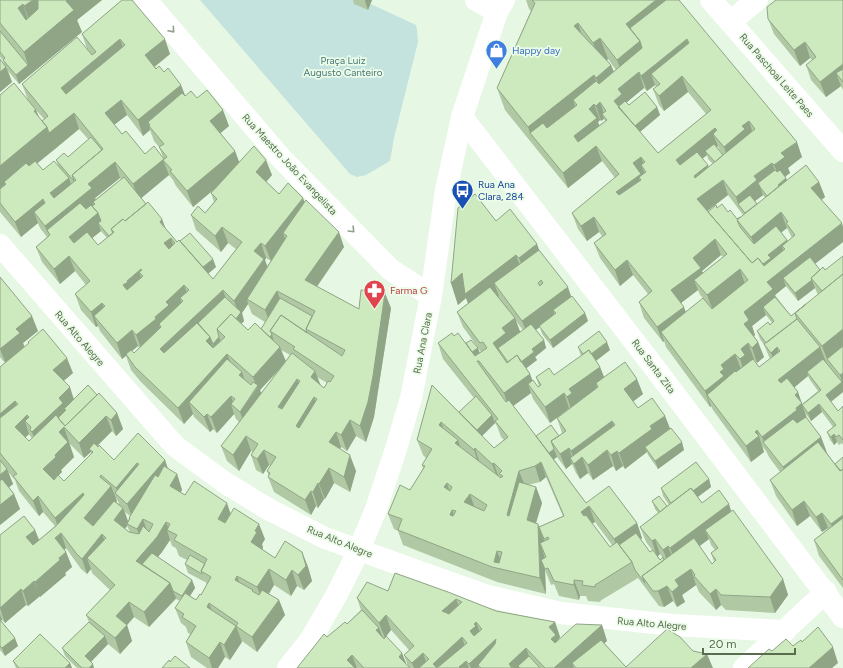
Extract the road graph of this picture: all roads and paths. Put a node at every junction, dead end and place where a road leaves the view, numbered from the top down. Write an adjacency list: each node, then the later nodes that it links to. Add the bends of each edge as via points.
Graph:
1 (146, 0): 10 (street, Rua Maestro João Evangelista, one-way to 10, via 281,158 390,269)
2 (476, 0): 5 (street)
3 (711, 0): 6 (street, Rua Paschoal Leite Paes)
4 (757, 0): 6 (street)
5 (501, 6): 7 (street, Rua Ana Clara)
6 (730, 22): 8 (street, Rua Paschoal Leite Paes)
7 (462, 117): 10 (street, Rua Ana Clara, via 444,202); 12 (street, Rua Santa Zita)
8 (843, 150)
9 (0, 245): 11 (street, Rua Alto Alegre, via 175,446 224,482 268,509 324,538)
10 (431, 296): 11 (street, Rua Ana Clara, via 411,398 379,501)
11 (359, 550): 14 (street, Rua Alto Alegre, via 488,596 561,613 673,625); 15 (street, Rua Ana Clara, via 310,639)
12 (826, 592): 13 (street, Rua Santa Zita); 14 (street)
13 (843, 617)
14 (785, 631): 16 (street)
15 (288, 668)
16 (744, 668)

